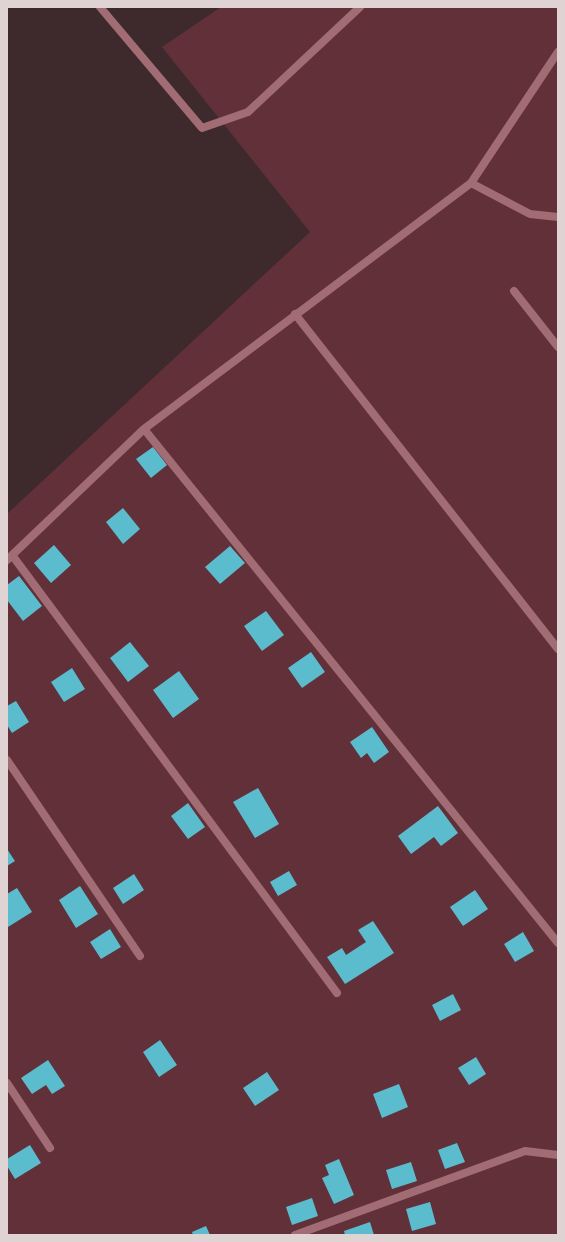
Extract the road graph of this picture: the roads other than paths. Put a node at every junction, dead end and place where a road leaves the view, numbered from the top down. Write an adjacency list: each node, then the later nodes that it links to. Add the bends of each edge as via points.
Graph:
1 (100, 7): 2 (lane, via 202,128 248,112)
2 (360, 7)
3 (558, 52): 4 (lane)
4 (471, 183): 5 (lane, via 530,214); 7 (lane)
5 (558, 217)
6 (514, 291): 8 (lane)
7 (295, 314): 9 (lane); 11 (lane)
8 (558, 347)
9 (144, 429): 10 (lane); 13 (lane)
10 (9, 557): 15 (lane)
11 (558, 649)
12 (7, 760): 14 (lane)
13 (558, 943)
14 (140, 956)
15 (337, 993)
16 (7, 1083): 17 (lane)
17 (50, 1148)
18 (558, 1155): 19 (lane, via 525,1151)
19 (295, 1235)

